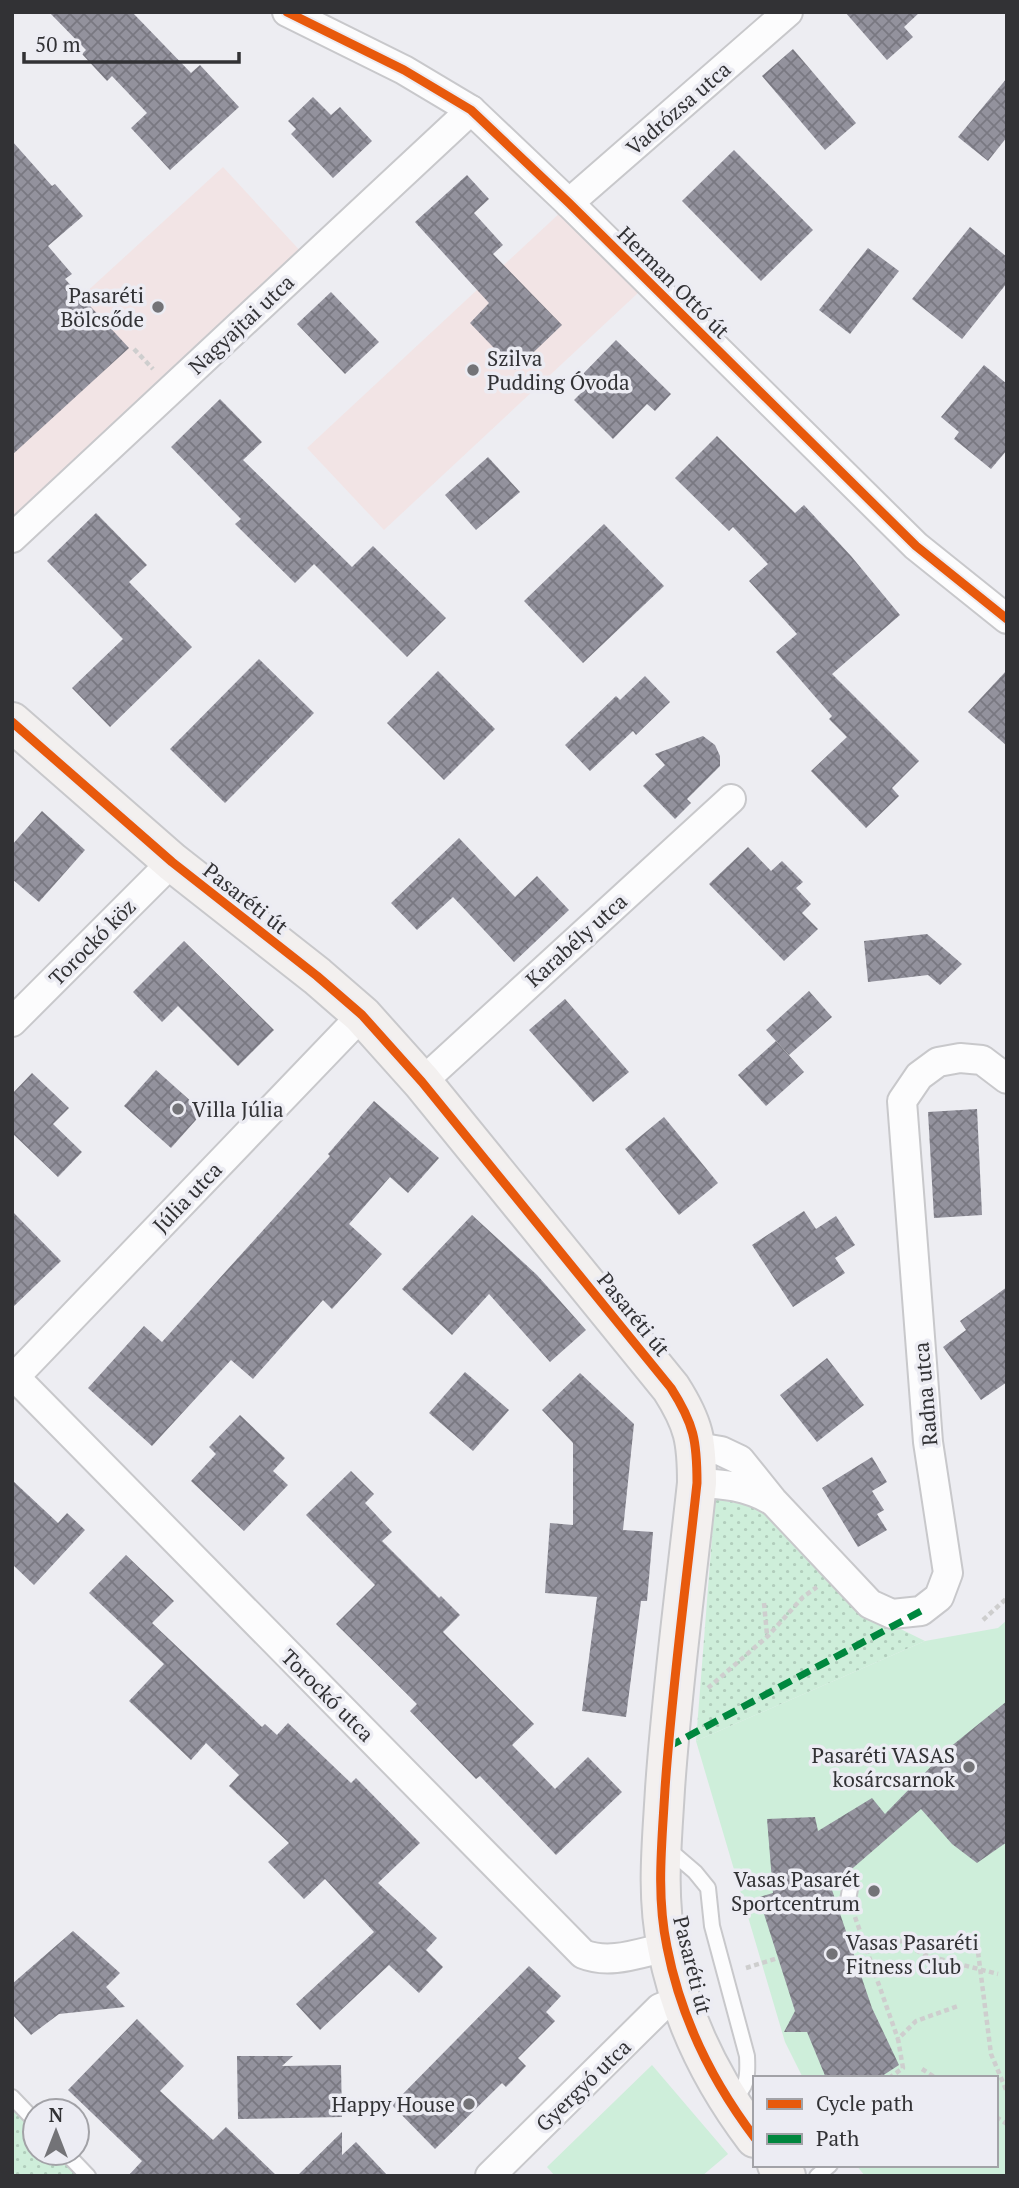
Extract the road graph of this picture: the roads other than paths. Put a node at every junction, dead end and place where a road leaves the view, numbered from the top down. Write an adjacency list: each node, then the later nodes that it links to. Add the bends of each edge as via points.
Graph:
1 (288, 12): 3 (street, Herman Ottó út, via 404,70)
2 (788, 12): 4 (street, Vadrózsa utca)
3 (471, 110): 4 (street, Herman Ottó út); 5 (street, Nagyajtai utca)
4 (569, 203): 6 (street, Herman Ottó út, via 916,546)
5 (12, 538)
6 (1007, 619)
7 (12, 722): 9 (street, Pasaréti út)
8 (731, 799): 13 (street, Karabély utca)
9 (172, 862): 10 (street, Pasaréti út); 11 (street, Torockó köz)
10 (362, 1015): 13 (street, Pasaréti út); 14 (street, Júlia utca)
11 (12, 1022)
12 (1007, 1079): 15 (street, Radna utca, via 982,1060 938,1062 919,1076 902,1101 929,1442 948,1573 939,1597 921,1611 892,1614 870,1604 740,1460 721,1451)
13 (422, 1082): 15 (street, Pasaréti út, via 671,1388 692,1426)
14 (13, 1377): 17 (street, Torockó utca, via 583,1954 610,1959)
15 (697, 1465): 16 (street, Pasaréti út)
16 (662, 1844): 17 (street, Pasaréti út); 19 (lane, via 708,1888 712,1926 747,2056 743,2092)
17 (667, 1947): 18 (street, Pasaréti út)
18 (680, 2000): 19 (street, Pasaréti út, via 697,2046); 21 (street, Gyergyó utca, via 660,2008)
19 (729, 2104): 20 (street, Pasaréti út)
20 (753, 2135)
21 (489, 2176)

